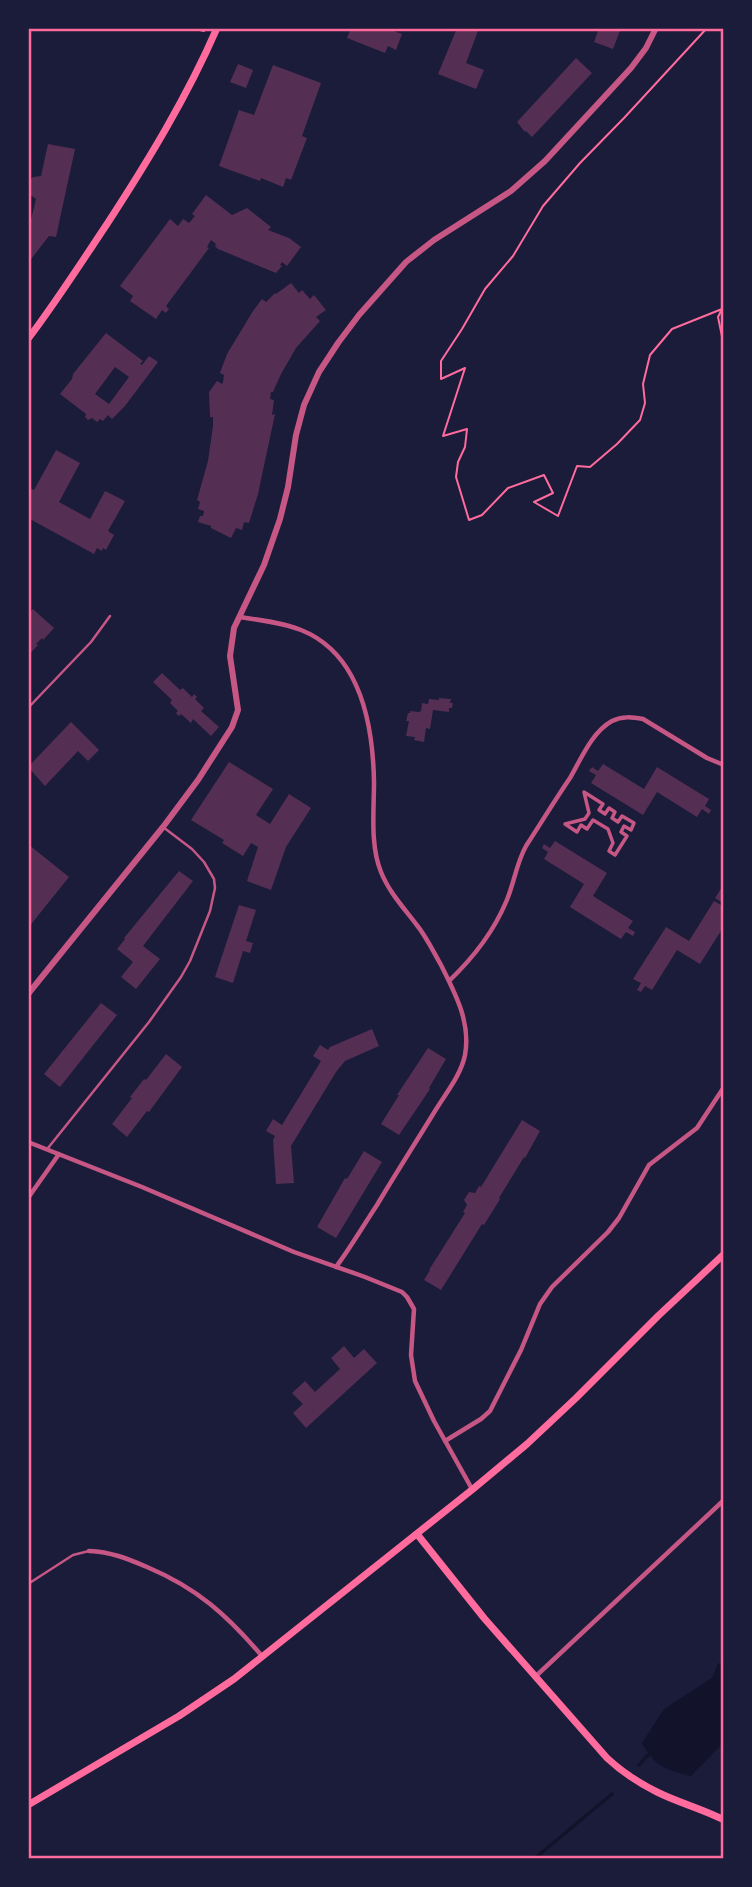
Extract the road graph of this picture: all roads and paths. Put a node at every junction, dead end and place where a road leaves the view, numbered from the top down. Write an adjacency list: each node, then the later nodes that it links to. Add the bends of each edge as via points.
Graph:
1 (191, 28): 5 (path)
2 (217, 28): 7 (main road, via 159,142)
3 (656, 28): 10 (street, via 631,68 545,161 511,191 406,262 338,343 304,405 280,519)
4 (707, 28): 6 (path, via 543,205 441,361 441,379 464,368 443,436 467,429 457,477 469,520 482,515 508,488 544,475 553,493 534,502 558,516 577,466 590,467 640,420 650,355 672,328)
5 (206, 32)
6 (723, 309): 8 (path, via 718,317)
7 (28, 340)
8 (724, 346)
9 (110, 617): 11 (lane)
10 (238, 617): 14 (street, via 230,656 238,703 235,721); 15 (street, via 283,624 313,635 351,676 369,723 378,864 390,891 424,934)
11 (28, 708)
12 (724, 765): 15 (street, via 643,719 621,718 609,723 522,854 493,927)
13 (584, 792): 13 (street, via 603,804 599,810 605,814 609,808 618,822 622,816 634,823 631,830 624,826 621,832 627,836 615,855 608,851 613,843 608,829 593,820 587,829 581,825 577,832 565,824 585,819 589,813)
14 (163, 827): 16 (street); 19 (lane, via 192,849 214,879 210,911 181,976)
15 (449, 981): 23 (street, via 465,1026 461,1067)
16 (28, 994)
17 (724, 1087): 24 (street, via 697,1128 649,1165 608,1232 552,1287 490,1411)
18 (28, 1142): 19 (street)
19 (47, 1149): 20 (street)
20 (59, 1154): 21 (street); 23 (street)
21 (28, 1198)
22 (724, 1254): 25 (main road, via 527,1444)
23 (336, 1267): 24 (street, via 402,1292 412,1303 412,1372)
24 (445, 1441): 25 (street)
25 (473, 1489): 27 (main road)
26 (724, 1500): 31 (street)
27 (417, 1534): 30 (main road); 31 (main road)
28 (89, 1551): 29 (lane, via 73,1555); 30 (street, via 127,1558 184,1584 235,1626)
29 (28, 1584)
30 (262, 1656): 32 (main road, via 179,1716)
31 (535, 1676): 33 (main road, via 596,1747 624,1772 657,1792)
32 (28, 1805)
33 (724, 1820)

